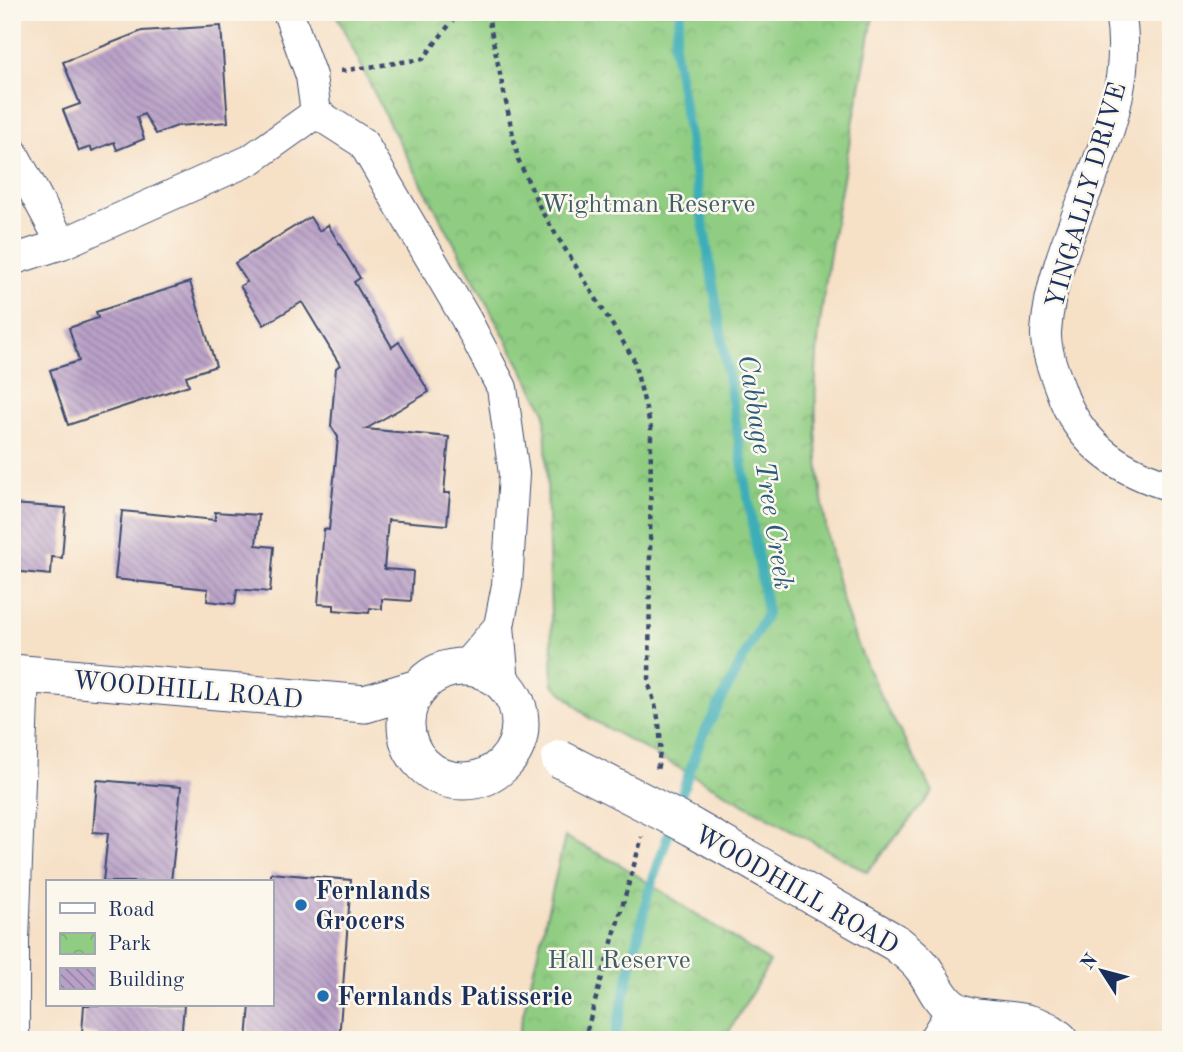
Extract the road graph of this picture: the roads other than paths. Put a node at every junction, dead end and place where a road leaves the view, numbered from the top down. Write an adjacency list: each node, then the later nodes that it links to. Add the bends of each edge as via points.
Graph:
1 (288, 12): 3 (street, via 311,76)
2 (1120, 12): 7 (street, YINGALLY DRIVE, via 1123,58 1117,99 1055,281 1045,334 1074,423 1104,454 1138,476)
3 (316, 113): 5 (street, via 250,160); 8 (street, via 363,143 502,387 514,474 507,585)
4 (12, 151): 5 (street)
5 (62, 244): 6 (street)
6 (12, 260)
7 (1171, 486)
8 (499, 626): 9 (street); 11 (street)
9 (465, 666): 11 (street, via 480,668); 12 (street, WOODHILL ROAD, via 439,672)
10 (18, 673): 13 (street, WOODHILL ROAD); 17 (street)
11 (504, 683): 15 (street, via 519,711)
12 (418, 688): 13 (street, WOODHILL ROAD); 14 (street, via 410,701)
13 (365, 704): 14 (street, WOODHILL ROAD)
14 (405, 729): 15 (street, via 423,766 451,780 483,778)
15 (515, 743): 16 (street, WOODHILL ROAD, bridge, via 560,760 690,826 896,943 920,964)
16 (953, 1008): 18 (street); 19 (street, via 1027,1023)
17 (14, 1040)
18 (933, 1040)
19 (1059, 1040)

